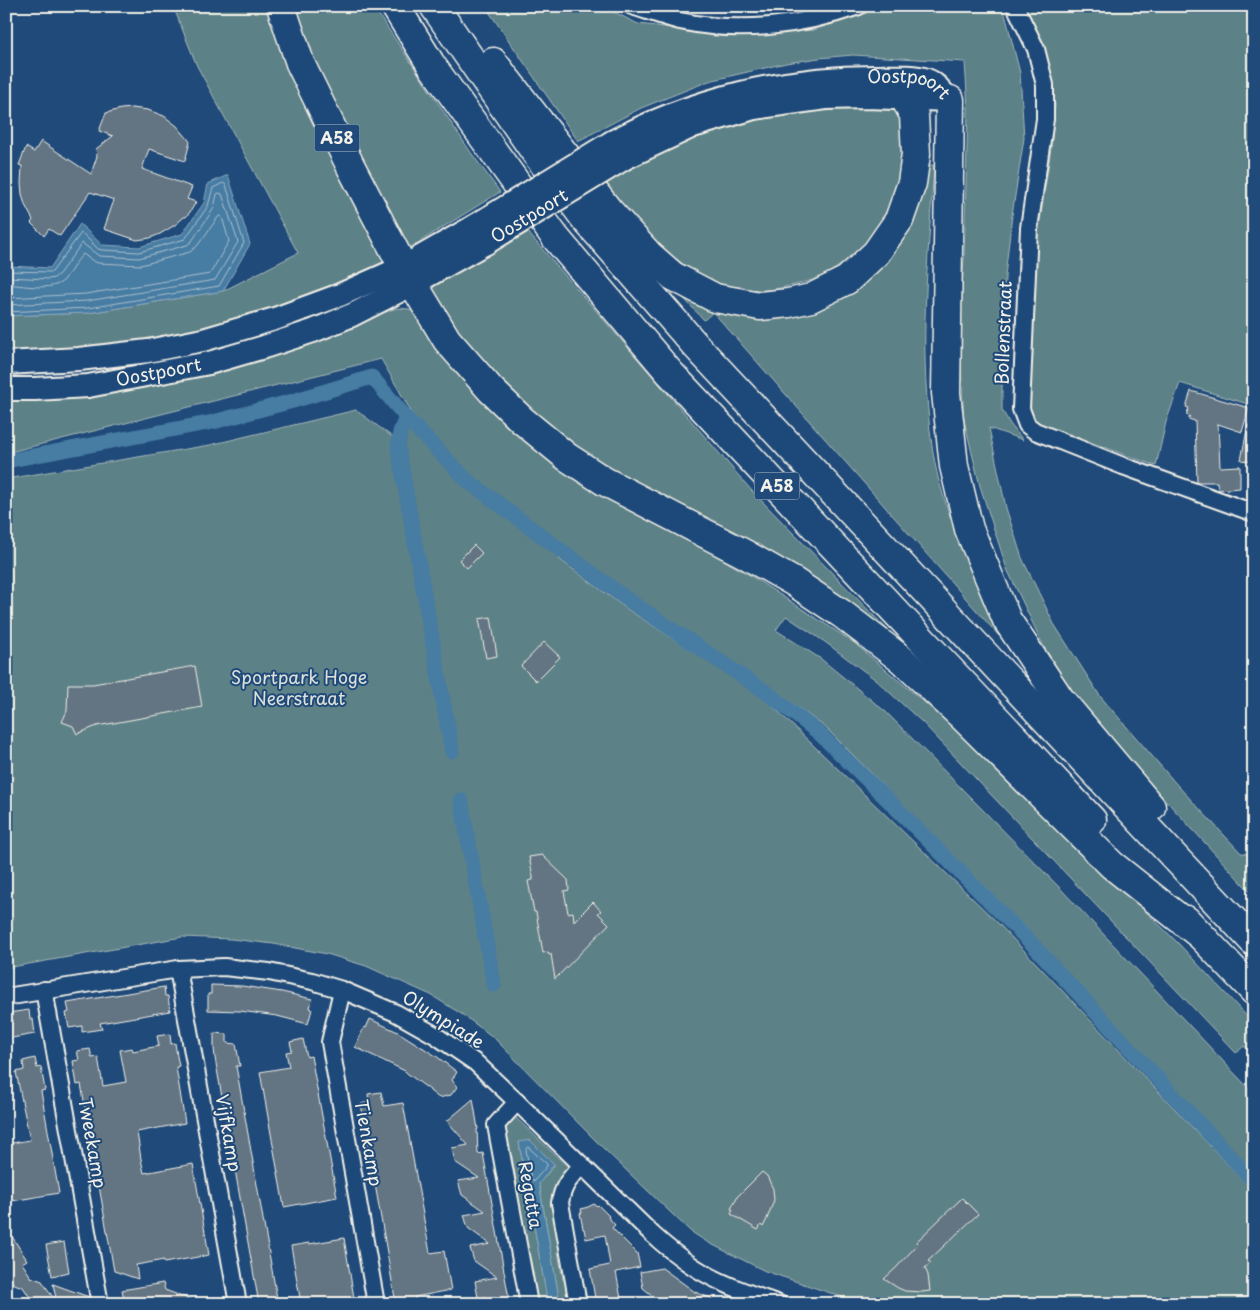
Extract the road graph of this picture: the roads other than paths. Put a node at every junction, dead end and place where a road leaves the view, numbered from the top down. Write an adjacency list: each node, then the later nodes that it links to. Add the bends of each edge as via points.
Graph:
1 (281, 6): 11 (highway, A58, via 300,63)
2 (394, 6): 16 (highway, A58, via 432,66 555,237 670,373)
3 (434, 6): 15 (highway, A58, via 535,152 605,243 697,347)
4 (454, 6): 8 (highway, via 491,60 609,211 673,276 715,298 760,306 811,298 847,280 876,253 899,220 912,183 916,154 914,115)
5 (632, 6): 6 (street, via 681,21 738,27 798,23)
6 (859, 6)
7 (1015, 6): 14 (street, Bollenstraat, via 1036,49 1045,85 1045,120 1028,228 1021,409 1027,425 1123,466)
8 (906, 99): 9 (main road, Oostpoort); 10 (main road, Oostpoort, via 826,98 754,108)
9 (950, 100): 10 (main road, Oostpoort, via 928,80 904,76 842,77 788,84 726,96 684,110 629,133); 15 (highway, A58, via 946,393 954,466 969,529 1007,620 1054,692 1191,854)
10 (618, 150): 11 (main road, Oostpoort, bridge)
11 (408, 275): 12 (main road, Oostpoort, via 203,340 148,351); 13 (main road, Oostpoort, via 352,315 313,331 209,363 88,386); 16 (highway, A58, via 447,340 490,390 522,420 604,481 743,553 842,614 901,659 1112,865)
12 (6, 363)
13 (6, 389)
14 (1254, 513)
15 (1225, 912): 17 (highway, A58)
16 (1199, 934): 21 (highway, A58)
17 (1254, 942)
18 (178, 969): 19 (street, Olympiade); 20 (street, Olympiade, via 224,967 269,972); 26 (street, Vijfkamp)
19 (44, 990): 22 (street, Olympiade); 25 (street, Tweekamp)
20 (342, 990): 23 (street, Olympiade, via 396,1013 436,1035 476,1063); 27 (street, Tienkamp, via 330,1042)
21 (1254, 991)
22 (6, 997)
23 (517, 1102): 24 (street, Olympiade); 28 (street, Regatta, via 496,1125)
24 (582, 1165): 29 (street, Regatta, via 565,1184 560,1203); 30 (street, Olympiade, via 672,1252 723,1282)
25 (100, 1304)
26 (238, 1304)
27 (376, 1304)
28 (529, 1304)
29 (578, 1304)
30 (779, 1304)

